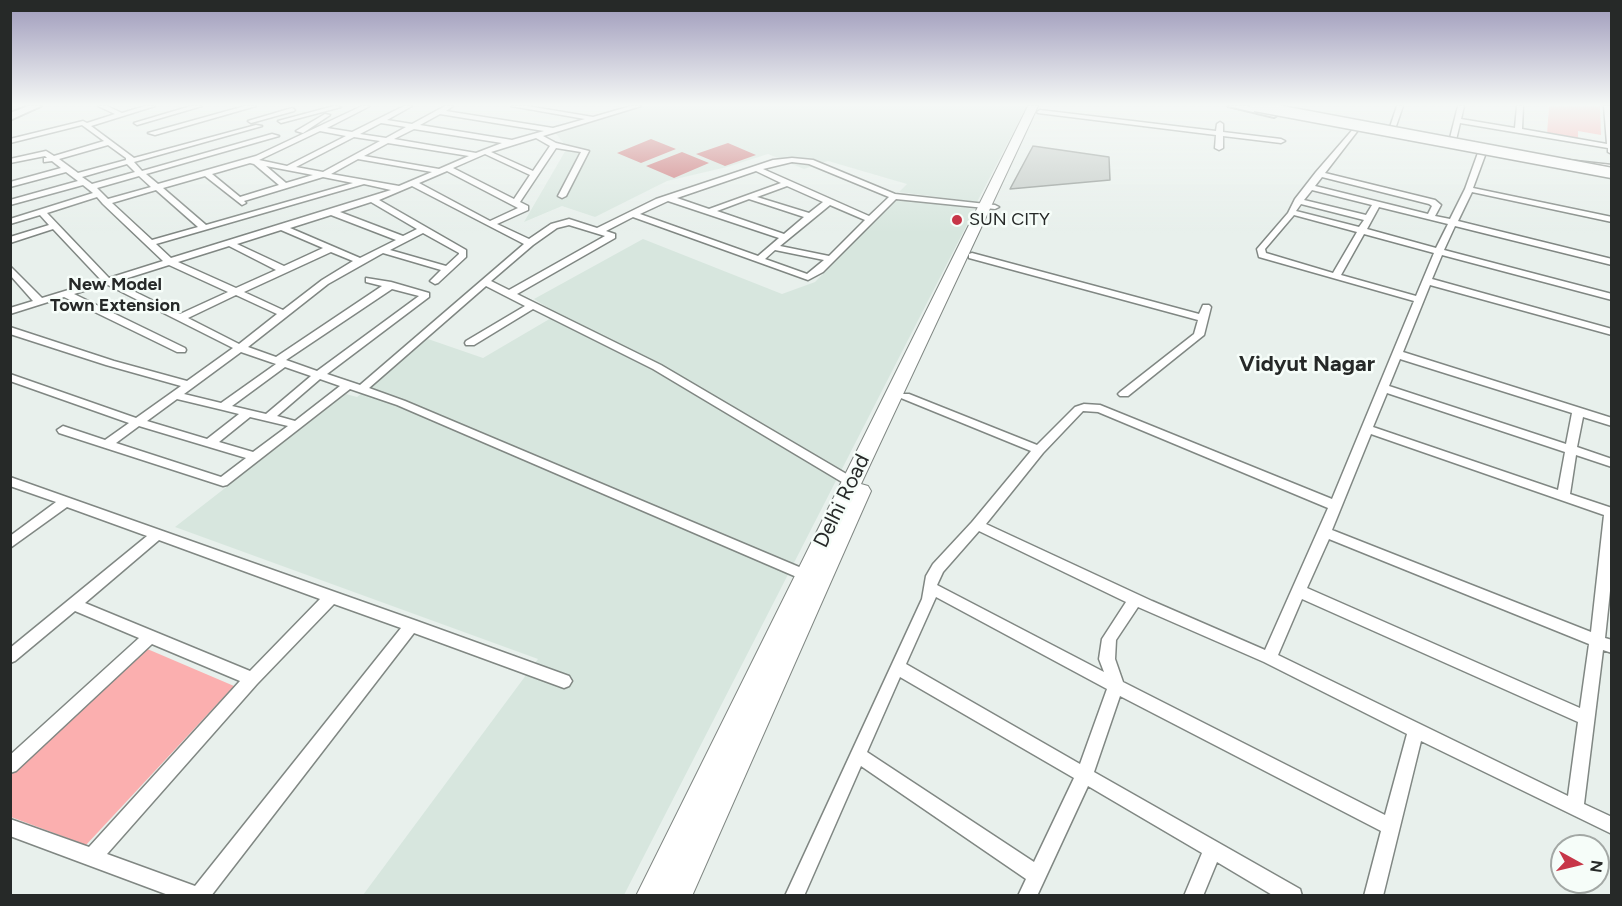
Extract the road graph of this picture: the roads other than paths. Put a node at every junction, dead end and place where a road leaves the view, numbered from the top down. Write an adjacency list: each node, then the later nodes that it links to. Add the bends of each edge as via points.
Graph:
1 (87, 148): 22 (street)
2 (118, 148): 25 (street)
3 (232, 148): 35 (street)
4 (279, 148): 26 (street)
5 (326, 148): 29 (street)
6 (373, 148): 21 (street)
7 (432, 148): 20 (street)
8 (492, 148): 18 (street)
9 (552, 148): 38 (street)
10 (571, 148): 52 (street, via 585,151)
11 (1018, 148): 64 (main road, Delhi Road)
12 (1340, 148): 39 (street)
13 (1462, 148): 19 (main road)
14 (1480, 148): 34 (main road, bridge)
15 (1480, 148): 19 (street)
16 (1487, 148): 23 (main road)
17 (173, 149): 25 (street)
18 (484, 151): 20 (street); 38 (street)
19 (1483, 152): 23 (main road); 50 (street)
20 (474, 155): 33 (street)
21 (357, 157): 33 (street); 37 (street)
22 (52, 158): 24 (street, via 44,152); 30 (street); 32 (street)
23 (1534, 159): 27 (main road); 40 (street)
24 (10, 161)
25 (130, 161): 35 (street); 41 (street)
26 (252, 162): 29 (street); 36 (street); 46 (street)
27 (1575, 163): 28 (street)
28 (1611, 167)
29 (288, 168): 37 (street)
30 (66, 169): 41 (street); 45 (street)
31 (757, 169): 43 (street); 54 (street, via 783,160 801,160); 55 (street)
32 (10, 170)
33 (443, 170): 44 (street); 60 (street)
34 (1611, 173)
35 (141, 174): 48 (street); 51 (street)
36 (206, 174): 48 (street); 57 (street)
37 (325, 174): 42 (street); 46 (street)
38 (534, 174): 60 (street)
39 (1319, 174): 47 (street); 72 (street, via 1436,204)
40 (1611, 177)
41 (80, 179): 51 (street); 62 (street)
42 (364, 182): 49 (street); 68 (street)
43 (788, 183): 53 (street); 61 (street)
44 (414, 184): 49 (street); 78 (street)
45 (10, 185)
46 (284, 185): 57 (street)
47 (1310, 187): 58 (street); 63 (street)
48 (157, 188): 59 (street); 80 (street)
49 (402, 189): 56 (street)
50 (1469, 189): 75 (street); 77 (street)
51 (94, 191): 59 (street); 67 (street)
52 (562, 196)
53 (750, 196): 66 (street); 71 (street)
54 (894, 196): 64 (street); 74 (street)
55 (669, 198): 66 (street); 70 (street)
56 (371, 199): 65 (street); 82 (street)
57 (238, 200): 68 (street)
58 (1298, 201): 69 (street); 73 (street)
59 (106, 202): 88 (street)
60 (516, 202): 78 (street, via 525,209)
61 (828, 202): 71 (street); 74 (street)
62 (10, 203)
63 (1377, 204): 72 (street); 73 (street)
64 (990, 206): 95 (main road, Delhi Road); 153 (main road, Delhi Road)
65 (332, 212): 81 (street); 86 (street)
66 (710, 212): 85 (street)
67 (43, 213): 76 (street); 79 (street)
68 (254, 213): 80 (street)
69 (1292, 213): 84 (street); 104 (street, via 1261,249 1262,255)
70 (633, 214): 83 (street); 97 (street)
71 (809, 216): 85 (street)
72 (1431, 216): 77 (street)
73 (1368, 218): 84 (street)
74 (869, 219): 96 (street)
75 (1611, 220)
76 (10, 222)
77 (1453, 222): 94 (street); 100 (street)
78 (490, 224): 90 (street)
79 (54, 226): 87 (street); 106 (street)
80 (204, 227): 88 (street)
81 (281, 227): 89 (street); 91 (street)
82 (424, 229): 86 (street); 101 (street, via 464,253)
83 (599, 231): 90 (street, via 560,223); 113 (street, via 612,236)
84 (1362, 231): 94 (street); 104 (street)
85 (784, 237): 92 (street)
86 (402, 239): 93 (street)
87 (10, 240)
88 (151, 243): 99 (street)
89 (229, 243): 99 (street); 103 (street)
90 (530, 243): 109 (street)
91 (331, 248): 98 (street); 103 (street)
92 (773, 248): 96 (street); 97 (street)
93 (381, 250): 98 (street); 101 (street)
94 (1439, 251): 108 (street); 114 (street)
95 (972, 256): 134 (street, via 1204,312 1201,331 1192,342); 136 (main road, Delhi Road)
96 (831, 259): 97 (street, via 808,277)
97 (759, 260)
98 (360, 261): 119 (street, via 325,282)
99 (170, 262): 106 (street); 111 (street)
100 (1611, 262)
101 (448, 268): 107 (street)
102 (10, 269): 116 (street)
103 (282, 269): 111 (street)
104 (1336, 276): 115 (street)
105 (369, 280): 110 (street)
106 (107, 281): 112 (street); 120 (street)
107 (435, 281)
108 (1427, 281): 115 (street); 122 (street)
109 (487, 283): 113 (street); 133 (street)
110 (391, 285): 127 (street); 128 (street, via 426,295)
111 (234, 292): 119 (street); 120 (street)
112 (65, 294): 116 (street); 125 (street)
113 (510, 294): 117 (street)
114 (1611, 297)
115 (1419, 300): 126 (street)
116 (39, 301): 118 (street)
117 (533, 305): 123 (street); 153 (street, via 657,367)
118 (13, 309)
119 (285, 314): 124 (street)
120 (181, 317): 124 (street)
121 (10, 330): 130 (street)
122 (1611, 332)
123 (470, 343)
124 (240, 348): 127 (street); 130 (street)
125 (181, 350)
126 (1397, 354): 132 (street); 138 (street)
127 (280, 362): 128 (street); 137 (street)
128 (320, 374): 131 (street); 140 (street)
129 (10, 377): 141 (street)
130 (189, 384): 135 (street)
131 (350, 384): 133 (street); 143 (street)
132 (1383, 388): 144 (street); 149 (street)
133 (362, 389): 162 (street)
134 (1124, 394)
135 (174, 395): 137 (street); 141 (street)
136 (906, 396): 148 (street); 177 (main road, Delhi Road)
137 (223, 407): 139 (street)
138 (1578, 411): 142 (street); 149 (street)
139 (249, 412): 140 (street); 146 (street)
140 (269, 417): 143 (street)
141 (137, 422): 146 (street); 147 (street)
142 (1611, 422)
143 (297, 424): 150 (street)
144 (1366, 428): 154 (street); 156 (street)
145 (63, 430): 147 (street)
146 (210, 443): 150 (street)
147 (106, 445): 150 (street, via 223,482)
148 (1039, 450): 156 (street, via 1079,409 1092,407); 158 (street)
149 (1571, 450): 151 (street); 154 (street)
150 (255, 457)
151 (1611, 463)
152 (10, 481): 155 (street)
153 (850, 482): 162 (main road, Delhi Road)
154 (1563, 495): 157 (street)
155 (66, 501): 160 (street); 161 (street)
156 (1334, 505): 159 (street)
157 (1611, 513): 170 (street)
158 (977, 525): 163 (street, via 938,568); 166 (street)
159 (1325, 532): 164 (street); 170 (street)
160 (158, 534): 165 (street); 167 (street)
161 (10, 543)
162 (806, 576): 177 (main road, Delhi Road)
163 (931, 588): 173 (street); 176 (street)
164 (1299, 591): 172 (street); 178 (street)
165 (332, 596): 168 (street); 174 (street)
166 (1135, 600): 172 (street); 176 (street, via 1107,647)
167 (72, 604): 169 (street); 171 (street)
168 (412, 626): 175 (street); 191 (street)
169 (150, 637): 174 (street); 181 (street)
170 (1604, 644): 178 (street)
171 (10, 657)
172 (1269, 658): 179 (street)
173 (897, 667): 180 (street); 182 (street)
174 (252, 679): 188 (street)
175 (564, 681)
176 (1116, 686): 182 (street); 186 (street)
177 (750, 715): 192 (main road, Delhi Road); 193 (main road, Delhi Road)
178 (1587, 717): 183 (street)
179 (1416, 730): 183 (street); 186 (street)
180 (858, 755): 189 (street); 190 (street)
181 (10, 766)
182 (1084, 776): 187 (street); 189 (street)
183 (1575, 808): 184 (street)
184 (1611, 826)
185 (10, 827): 188 (street)
186 (1390, 827): 197 (street)
187 (1213, 849): 195 (street); 196 (street)
188 (92, 857): 191 (street)
189 (1038, 876): 194 (street)
190 (796, 894)
191 (198, 896)
192 (651, 896)
193 (676, 896)
194 (1027, 896)
195 (1193, 896)
196 (1293, 896)
197 (1373, 896)

